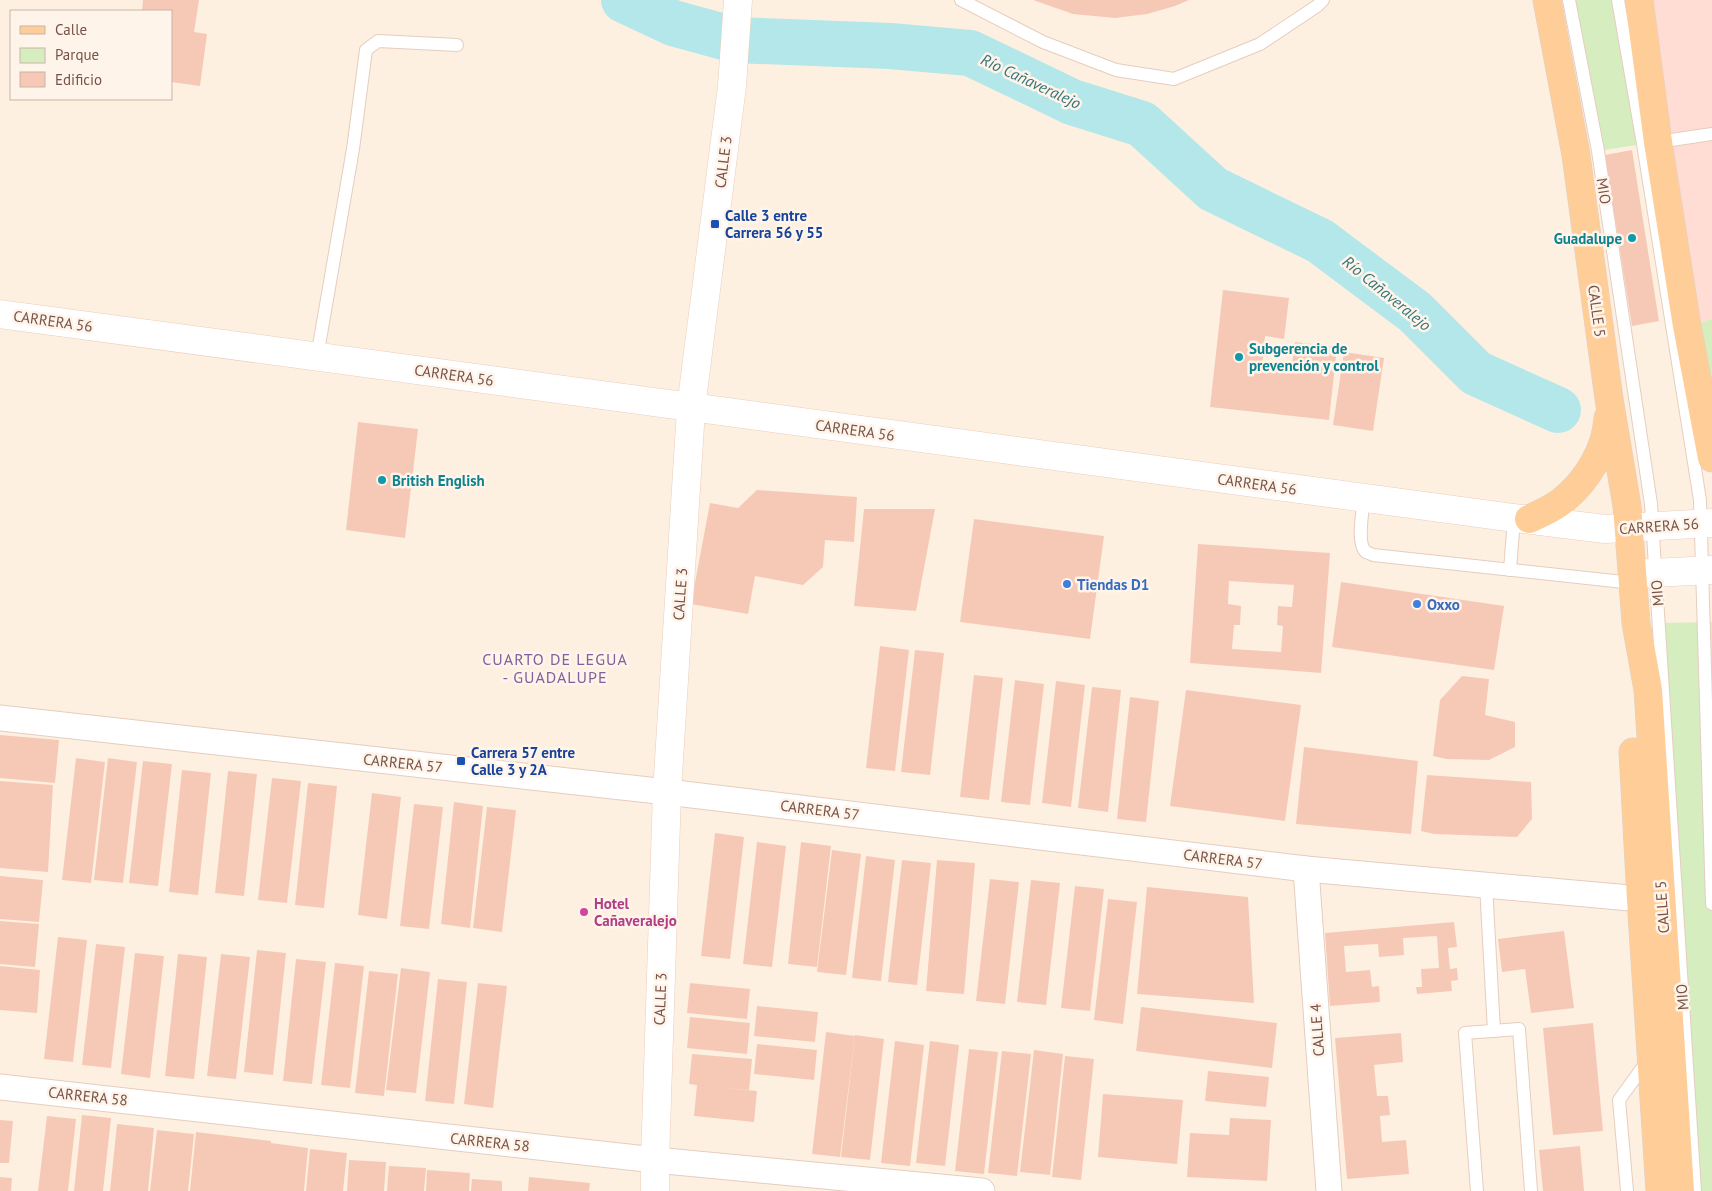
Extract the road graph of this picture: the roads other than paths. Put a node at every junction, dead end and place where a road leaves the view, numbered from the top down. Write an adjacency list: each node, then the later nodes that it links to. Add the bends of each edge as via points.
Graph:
1 (961, 0): 2 (lane, via 1043,42 1116,70 1174,79 1260,44)
2 (1322, 0)
3 (1547, 0): 13 (main road, CALLE 5, via 1576,155)
4 (1569, 0): 19 (lane, MIO, via 1598,151 1644,457)
5 (1618, 0): 18 (lane)
6 (1639, 0): 10 (main road)
7 (738, 4): 14 (street, CALLE 3, via 732,86)
8 (457, 45): 12 (lane, via 378,41 366,50 353,149)
9 (1712, 134): 10 (lane)
10 (1658, 142): 15 (main road)
11 (0, 314): 12 (street, CARRERA 56)
12 (317, 357): 14 (street, CARRERA 56)
13 (1609, 399): 17 (main road, via 1607,427 1592,467 1562,501); 19 (main road, CALLE 5, via 1627,506)
14 (692, 407): 16 (street, CARRERA 56); 25 (street, CALLE 3)
15 (1712, 458)
16 (1364, 498): 17 (street, CARRERA 56); 20 (lane, via 1361,540 1366,552)
17 (1521, 519): 19 (street, CARRERA 56, via 1605,529); 20 (lane)
18 (1706, 523): 19 (street, CARRERA 56); 21 (lane)
19 (1640, 528): 22 (main road, CALLE 5)
20 (1510, 570): 22 (lane)
21 (1707, 570): 22 (street); 29 (lane)
22 (1640, 576): 23 (main road, CALLE 5); 42 (lane, MIO)
23 (1636, 623): 28 (main road, CALLE 5, via 1630,695); 41 (main road, CALLE 5, via 1648,690)
24 (0, 718): 25 (street, CARRERA 57)
25 (667, 792): 26 (street, CARRERA 57); 33 (street, CALLE 3)
26 (1306, 869): 27 (street, CARRERA 57); 36 (street, CALLE 4)
27 (1486, 885): 28 (street, CARRERA 57); 30 (lane)
28 (1641, 899): 31 (main road, CALLE 5)
29 (1712, 904)
30 (1494, 1031): 37 (lane, via 1465,1033); 38 (lane, via 1519,1028)
31 (1651, 1056): 39 (lane, via 1619,1100); 40 (main road, CALLE 5)
32 (0, 1086): 33 (street, CARRERA 58)
33 (655, 1160): 34 (street, CALLE 3); 35 (street, CARRERA 58)
34 (655, 1191)
35 (982, 1191)
36 (1329, 1191)
37 (1477, 1191)
38 (1531, 1191)
39 (1627, 1191)
40 (1660, 1191)
41 (1680, 1191)
42 (1695, 1191)

